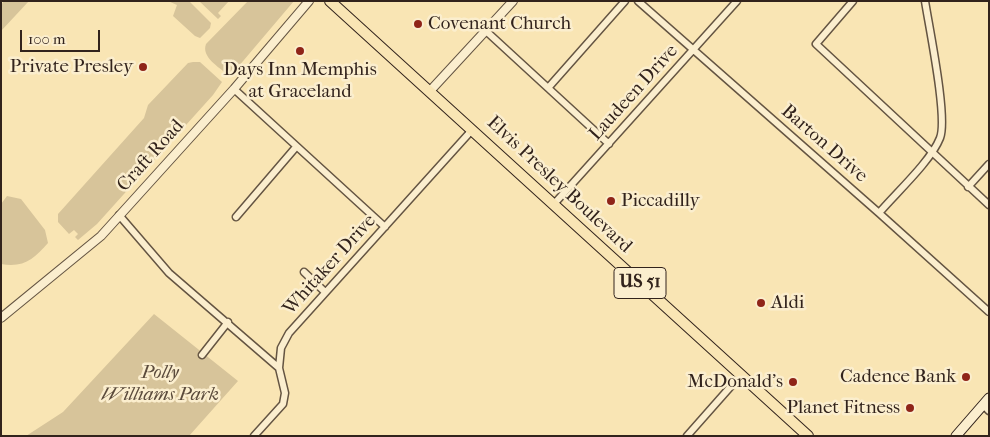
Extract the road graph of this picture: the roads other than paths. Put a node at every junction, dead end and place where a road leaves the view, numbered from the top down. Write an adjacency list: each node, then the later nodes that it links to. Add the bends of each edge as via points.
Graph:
1 (309, 1): 12 (street, Craft Road)
2 (330, 1): 13 (main road, Elvis Presley Boulevard / US 51)
3 (513, 1): 9 (street)
4 (626, 1): 11 (street)
5 (638, 1): 10 (street, Barton Drive)
6 (737, 1): 10 (street, Laudeen Drive)
7 (854, 1): 17 (street, via 816,44)
8 (925, 1): 17 (street, via 941,112 941,137)
9 (486, 31): 11 (street); 13 (street)
10 (694, 50): 15 (street, Laudeen Drive); 22 (street, Barton Drive)
11 (548, 88): 15 (street)
12 (234, 89): 16 (street); 23 (street, Craft Road)
13 (430, 91): 14 (main road, Elvis Presley Boulevard / US 51)
14 (472, 130): 20 (main road, Elvis Presley Boulevard / US 51); 25 (street, Whitaker Drive)
15 (609, 144): 20 (street, Laudeen Drive)
16 (296, 147): 24 (street); 25 (street)
17 (933, 152): 19 (street); 22 (street)
18 (989, 164): 19 (street)
19 (968, 187): 21 (street)
20 (554, 204): 33 (main road, Elvis Presley Boulevard / US 51)
21 (989, 205)
22 (879, 213): 28 (street, Barton Drive)
23 (119, 216): 29 (street, Craft Road, via 101,236); 30 (street, via 169,273)
24 (236, 217)
25 (385, 227): 27 (street, Whitaker Drive)
26 (304, 272): 27 (street)
27 (325, 292): 32 (street, Whitaker Drive, via 289,333 281,348)
28 (989, 312)
29 (1, 318)
30 (228, 322): 31 (street); 32 (street)
31 (202, 355)
32 (279, 368): 35 (street, Whitaker Drive, via 285,393 283,404)
33 (740, 376): 36 (street); 37 (main road, Elvis Presley Boulevard / US 51)
34 (987, 405): 38 (main road)
35 (254, 436)
36 (686, 436)
37 (808, 436)
38 (956, 436)

